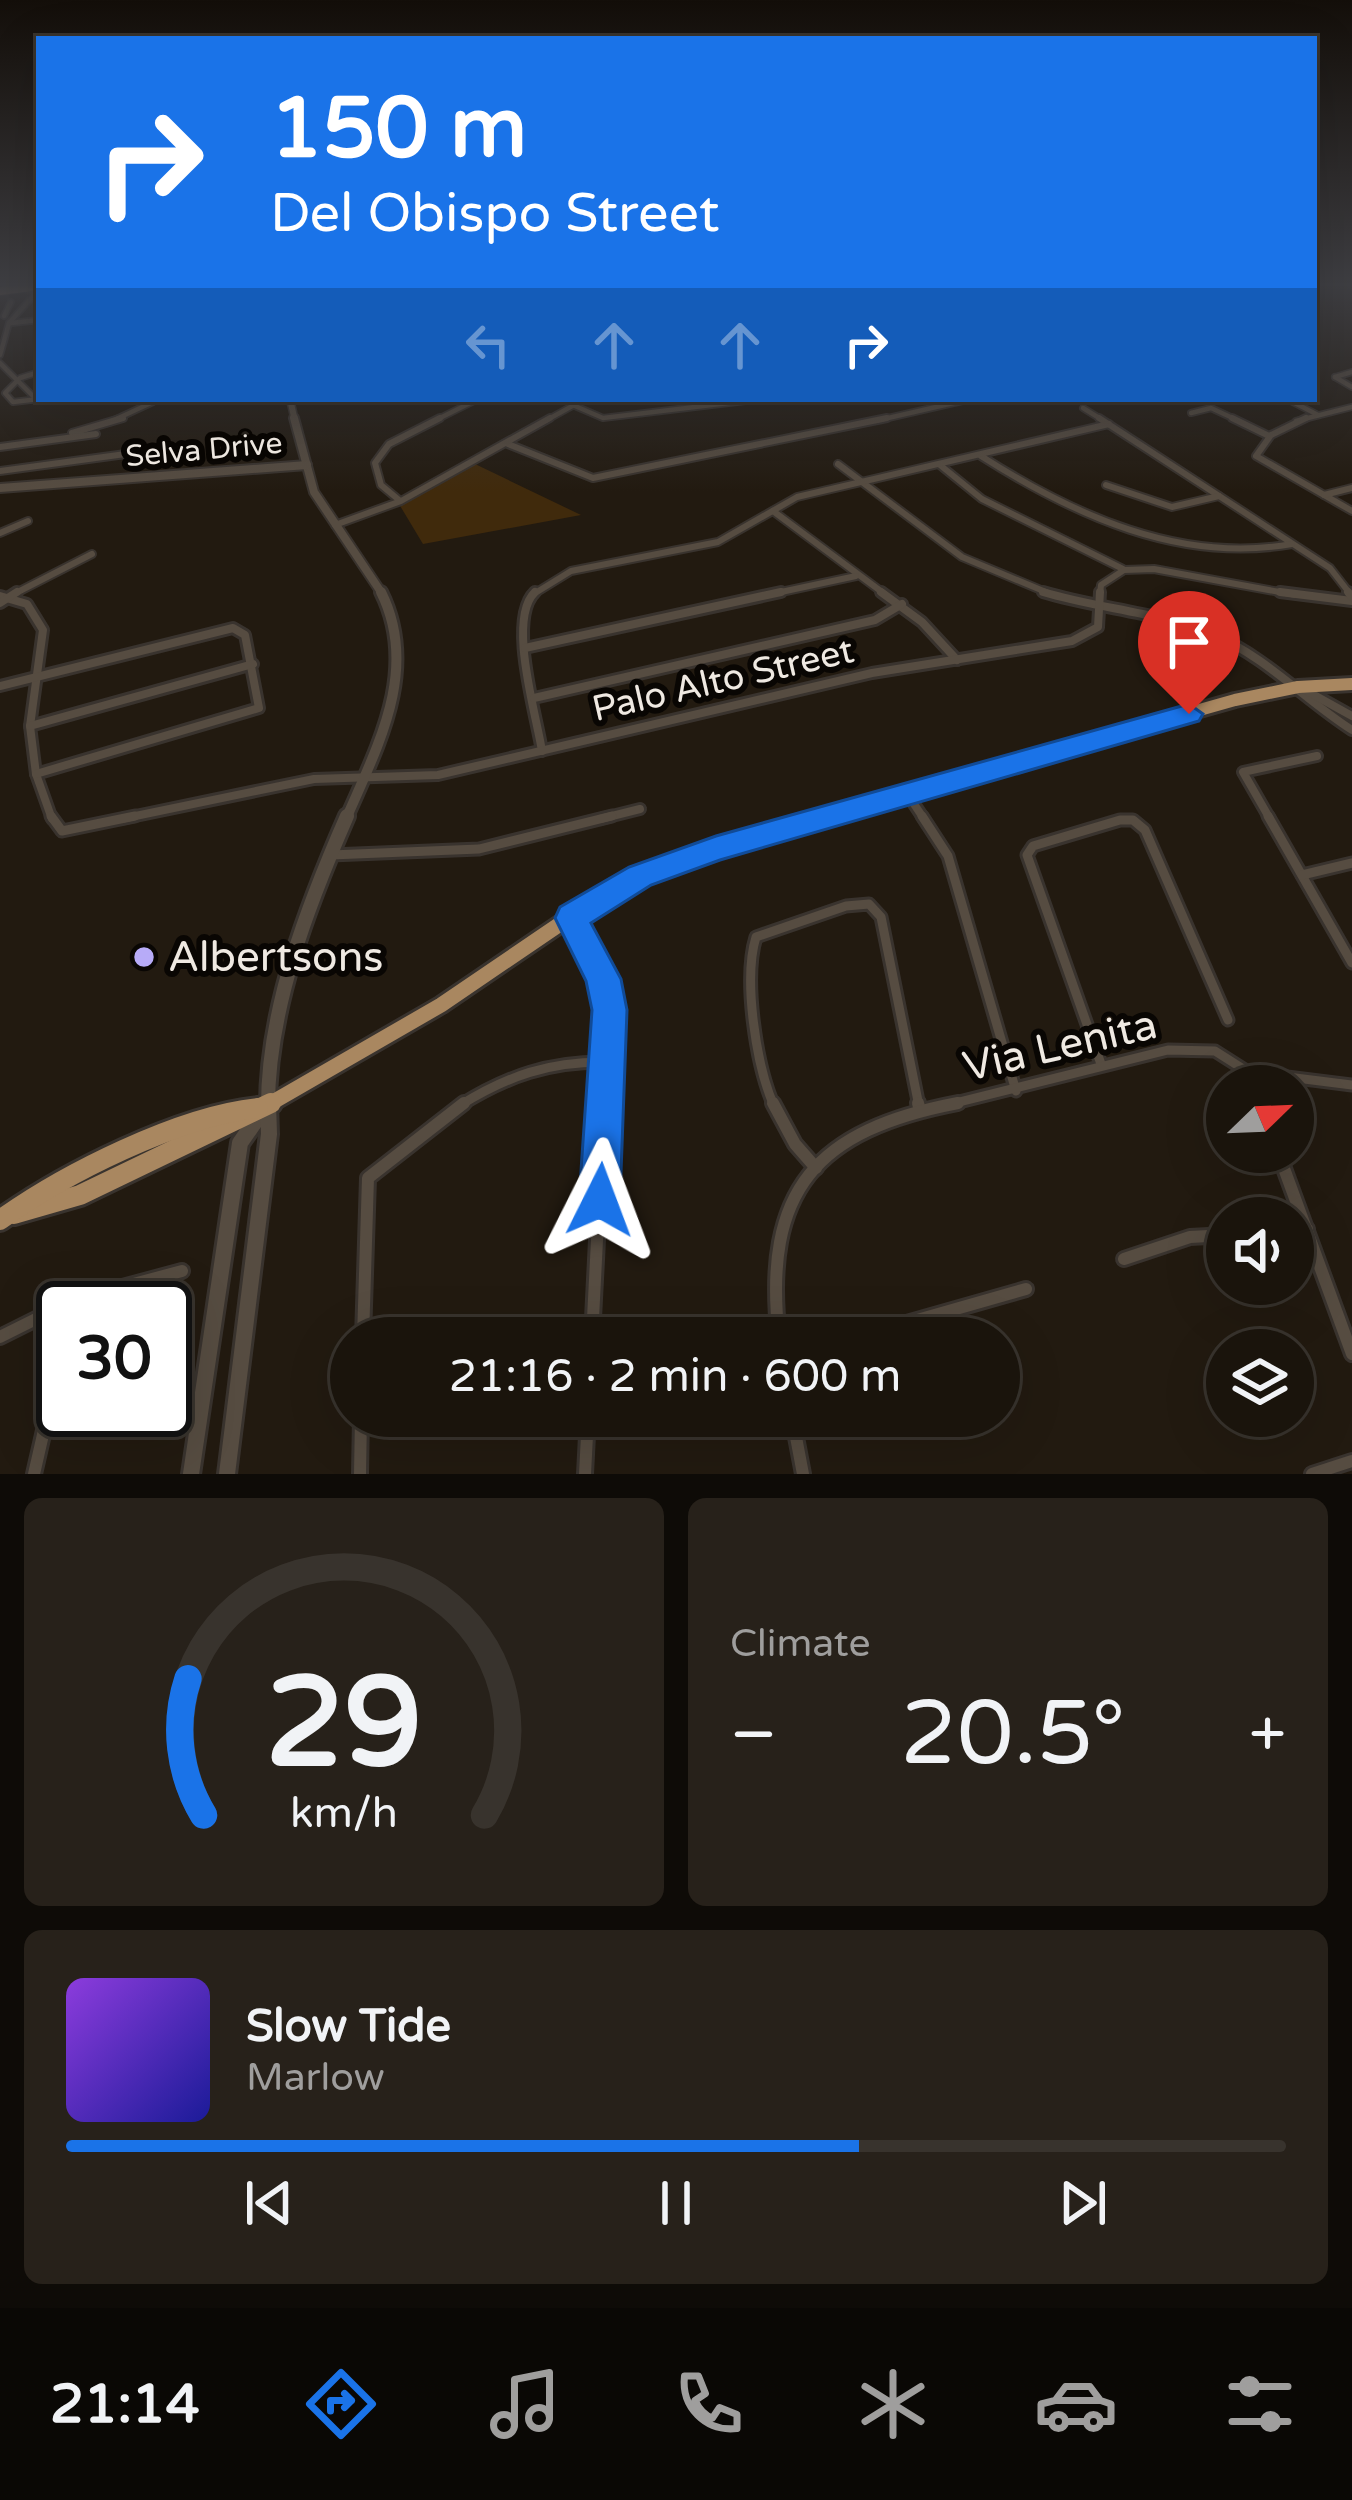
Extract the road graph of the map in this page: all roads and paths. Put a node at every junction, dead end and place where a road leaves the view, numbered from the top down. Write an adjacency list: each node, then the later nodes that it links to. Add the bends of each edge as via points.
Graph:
1 (0, 359): 4 (street)
2 (1352, 372): 5 (street, via 1335,377)
3 (36, 373): 4 (street)
4 (20, 378): 6 (street); 7 (street, via 4,392 13,402)
5 (1352, 387)
6 (36, 397)
7 (36, 399)
8 (153, 402): 22 (street)
9 (291, 402): 29 (main road)
10 (472, 402): 38 (street, via 382,453 375,473)
11 (580, 402): 15 (street)
12 (737, 402): 15 (street, via 602,418)
13 (958, 402): 24 (street, via 593,478)
14 (1293, 402): 19 (street)
15 (573, 406): 24 (street)
16 (1352, 407): 19 (street)
17 (1082, 408): 20 (street)
18 (1191, 413): 23 (street, via 1211,408)
19 (1319, 416): 23 (street)
20 (1108, 424): 27 (street); 37 (street)
21 (96, 434): 22 (street)
22 (68, 436): 25 (street)
23 (1268, 436): 36 (street, via 1256,456)
24 (508, 443): 38 (street)
25 (0, 447)
26 (155, 450): 31 (street)
27 (980, 455): 30 (street); 44 (street, via 1018,482 1145,533 1240,554)
28 (838, 464): 32 (street)
29 (307, 465): 34 (main road, Selva Drive); 42 (main road)
30 (940, 465): 32 (street); 46 (street, via 982,499)
31 (0, 471)
32 (859, 482): 39 (street, via 790,499); 51 (street, via 987,570)
33 (1106, 485): 37 (street, via 1172,507)
34 (0, 488)
35 (1352, 488): 36 (street)
36 (1324, 495): 40 (street)
37 (1220, 496): 44 (street)
38 (400, 501): 42 (street)
39 (773, 512): 47 (street); 52 (street, via 721,541 572,569 521,607)
40 (1352, 512)
41 (28, 521): 43 (street)
42 (334, 525): 66 (main road, via 380,585 398,647 392,710)
43 (0, 533)
44 (1292, 544): 49 (street, via 1330,568)
45 (92, 554): 48 (street)
46 (1124, 570): 49 (street); 51 (street, Palo Alto Street, via 1103,580)
47 (856, 576): 50 (street); 52 (street)
48 (3, 599): 55 (street, via 27,604 43,630)
49 (1352, 599)
50 (902, 604): 53 (street); 59 (street, via 875,620)
51 (1102, 607): 53 (street, Palo Alto Street, via 1098,628 1072,641); 58 (street, via 1208,632)
52 (525, 648): 59 (street)
53 (957, 660): 63 (street, Palo Alto Street)
54 (253, 664): 55 (street, via 241,629); 61 (street); 65 (street, via 261,701 253,711)
55 (34, 678): 57 (street); 61 (street)
56 (1352, 684): 58 (main road)
57 (0, 686)
58 (1298, 687): 60 (street); 62 (street); 67 (main road)
59 (534, 698): 63 (street)
60 (1352, 716)
61 (30, 726): 65 (street)
62 (1352, 730)
63 (542, 751): 66 (street, Palo Alto Street, via 438,775)
64 (1317, 756): 71 (street, via 1244,772)
65 (36, 775): 66 (street, Palo Alto Street, via 62,831 314,779)
66 (365, 778): 69 (main road)
67 (908, 795): 72 (main road, via 676,862 610,890); 80 (street, via 949,856)
68 (640, 809): 69 (street, via 479,849)
69 (331, 855): 81 (main road, via 305,919)
70 (1352, 863): 71 (street)
71 (1302, 875): 73 (street)
72 (572, 918): 75 (street, via 603,979); 81 (main road)
73 (1352, 963)
74 (1228, 1020): 76 (street, via 1145,830 1120,820 1033,846 1027,855)
75 (607, 1062): 91 (street, via 555,1063 515,1076 414,1136 368,1178); 92 (street)
76 (1101, 1064): 77 (street, Via Lenita, via 1168,1050 1215,1051); 80 (street, Via Lenita)
77 (1237, 1065)
78 (1314, 1080): 79 (street, Via Lenita)
79 (1352, 1085)
80 (1016, 1091): 82 (street, Via Lenita)
81 (265, 1107): 84 (main road, via 219,1112 46,1186); 104 (main road, via 240,1143); 105 (main road, via 269,1134)
82 (920, 1112): 83 (street, Via Lenita, via 875,1123); 83 (street, via 881,917 869,904 756,937 750,957 767,1102)
83 (816, 1168): 93 (street, Via Lenita, via 801,1184 774,1260)
84 (7, 1217)
85 (1206, 1236): 86 (street)
86 (1124, 1259)
87 (1314, 1263): 97 (street)
88 (182, 1270): 89 (street)
89 (147, 1281)
90 (1026, 1289): 94 (street)
91 (365, 1317)
92 (593, 1317)
93 (778, 1317)
94 (928, 1317)
95 (36, 1321): 96 (street)
96 (0, 1337)
97 (1352, 1354)
98 (42, 1437): 103 (street)
99 (361, 1437): 106 (street)
100 (587, 1437): 107 (street)
101 (796, 1437): 108 (street)
102 (1352, 1461): 109 (street)
103 (34, 1474)
104 (191, 1474)
105 (227, 1474)
106 (360, 1474)
107 (585, 1474)
108 (802, 1474)
109 (1312, 1474)

